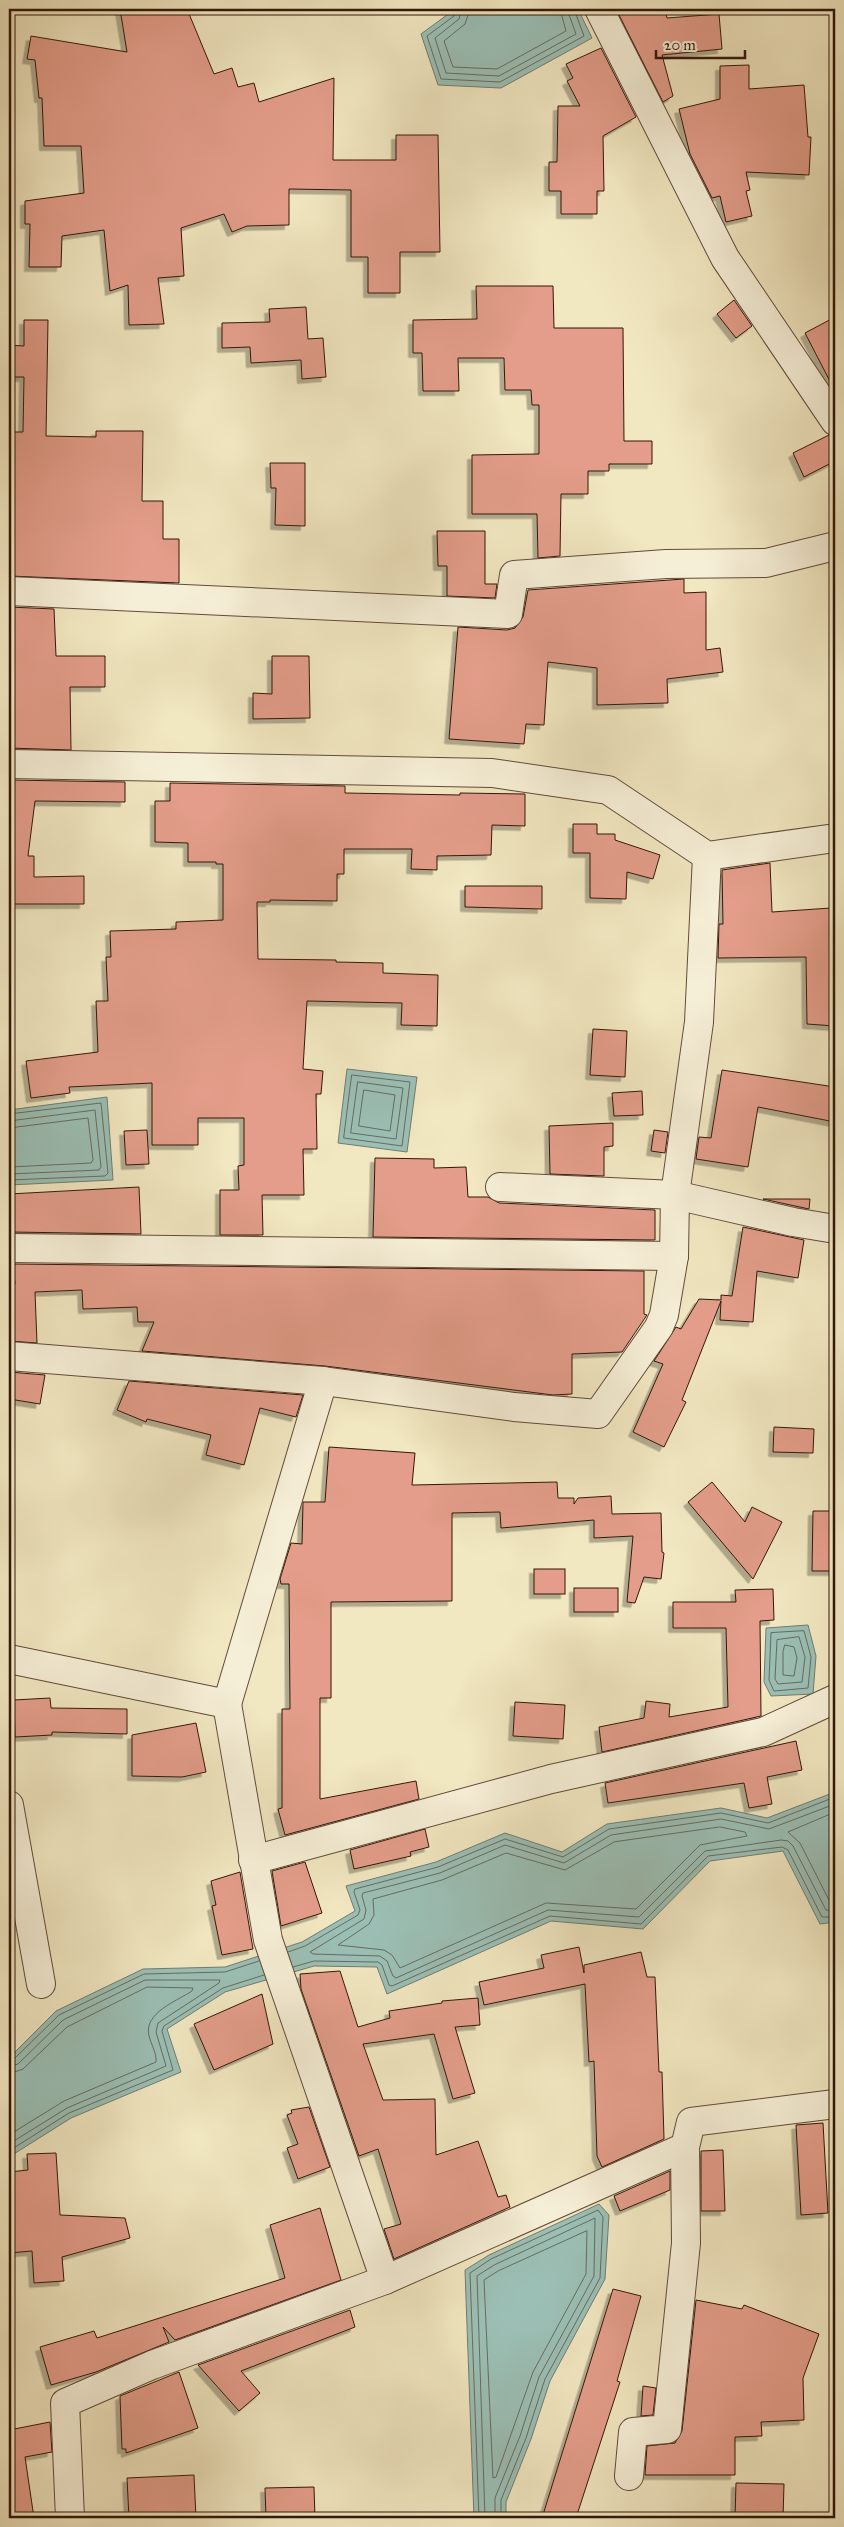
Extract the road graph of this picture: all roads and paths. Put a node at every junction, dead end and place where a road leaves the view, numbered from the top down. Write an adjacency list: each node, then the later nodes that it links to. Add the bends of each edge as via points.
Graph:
1 (599, 9): 2 (street, via 725,258)
2 (835, 421)
3 (835, 546): 4 (street, via 766,563 666,564 514,575 508,614)
4 (9, 591)
5 (9, 764): 7 (street, via 492,773 608,790)
6 (835, 838): 7 (street)
7 (707, 856): 9 (street, via 699,1022)
8 (500, 1187): 9 (street)
9 (675, 1195): 10 (street); 12 (street)
10 (835, 1229)
11 (9, 1248): 12 (street)
12 (674, 1256): 14 (street, via 664,1315 659,1326 598,1414 514,1407)
13 (9, 1356): 14 (street)
14 (323, 1381): 17 (street)
15 (9, 1659): 17 (street)
16 (835, 1699): 19 (street, via 763,1732 552,1779)
17 (227, 1704): 19 (street)
18 (9, 1805): 20 (street)
19 (253, 1860): 23 (street, via 268,1940)
20 (41, 1984)
21 (835, 2104): 22 (street, via 691,2122)
22 (685, 2147): 23 (street); 24 (street, via 686,2243 667,2430 633,2432)
23 (385, 2280): 25 (street, via 152,2365 64,2403)
24 (629, 2476)
25 (70, 2518)

